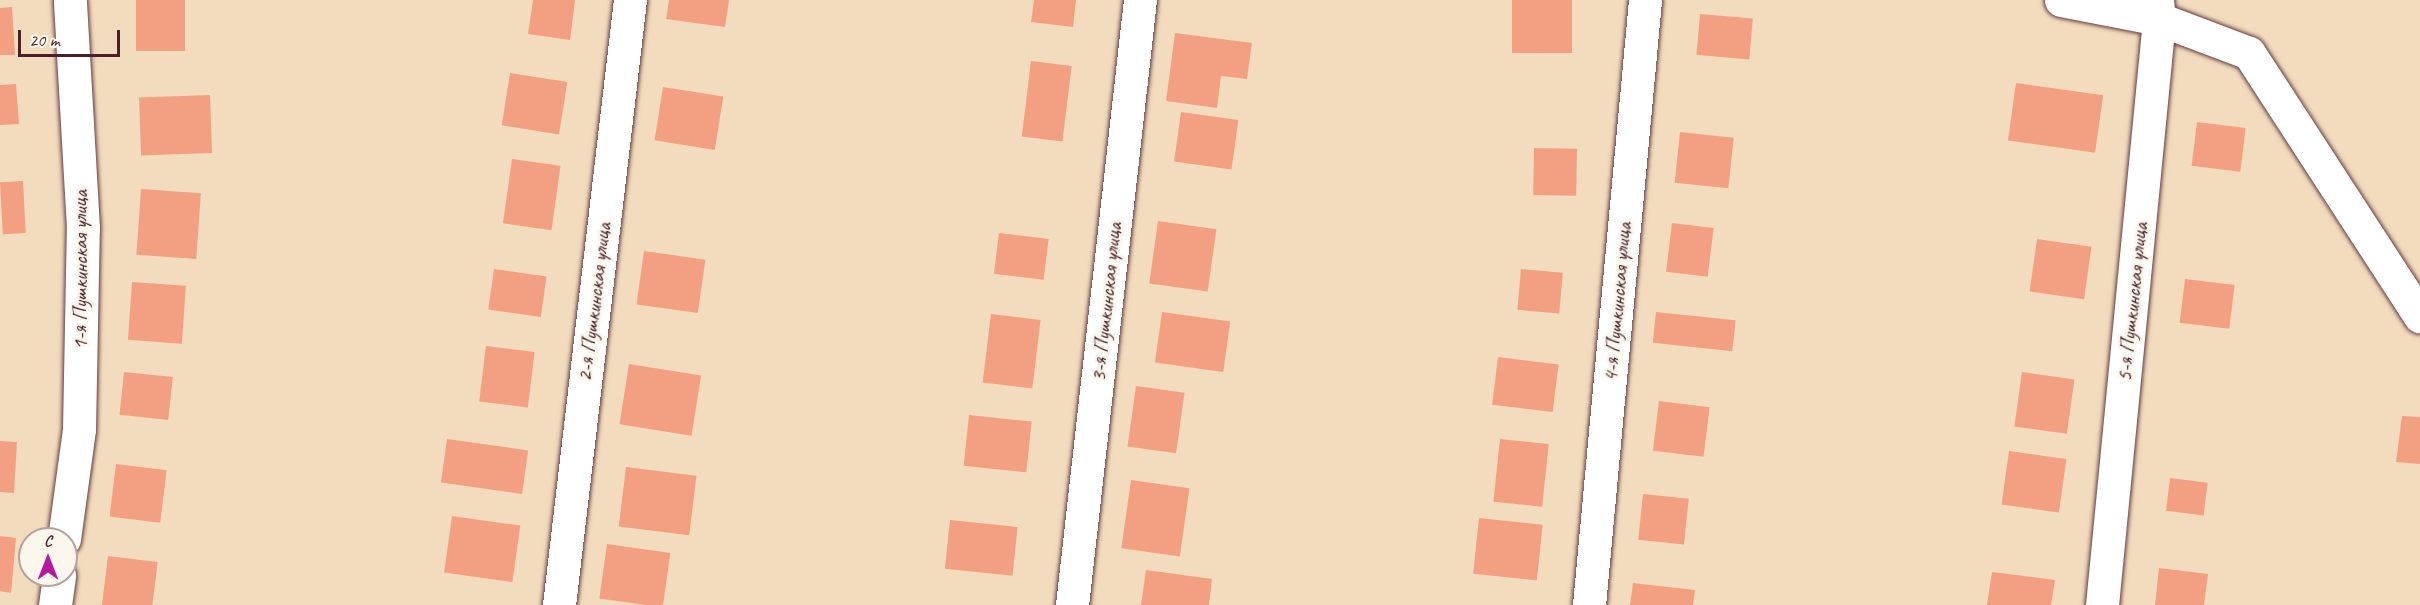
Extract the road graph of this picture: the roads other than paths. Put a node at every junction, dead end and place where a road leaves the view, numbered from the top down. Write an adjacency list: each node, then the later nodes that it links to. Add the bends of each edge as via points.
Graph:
1 (70, 0): 8 (street, 1-я Пушкинская улица, via 83,228 79,429)
2 (630, 0): 11 (street, 2-я Пушкинская улица)
3 (1140, 0): 12 (street, 3-я Пушкинская улица)
4 (1645, 0): 13 (street, 4-я Пушкинская улица)
5 (2061, 0): 6 (street)
6 (2158, 10): 7 (street, via 2250,53); 14 (street, 5-я Пушкинская улица)
7 (2420, 316)
8 (66, 527)
9 (57, 587): 10 (street)
10 (55, 605)
11 (559, 605)
12 (1072, 605)
13 (1589, 605)
14 (2102, 605)

